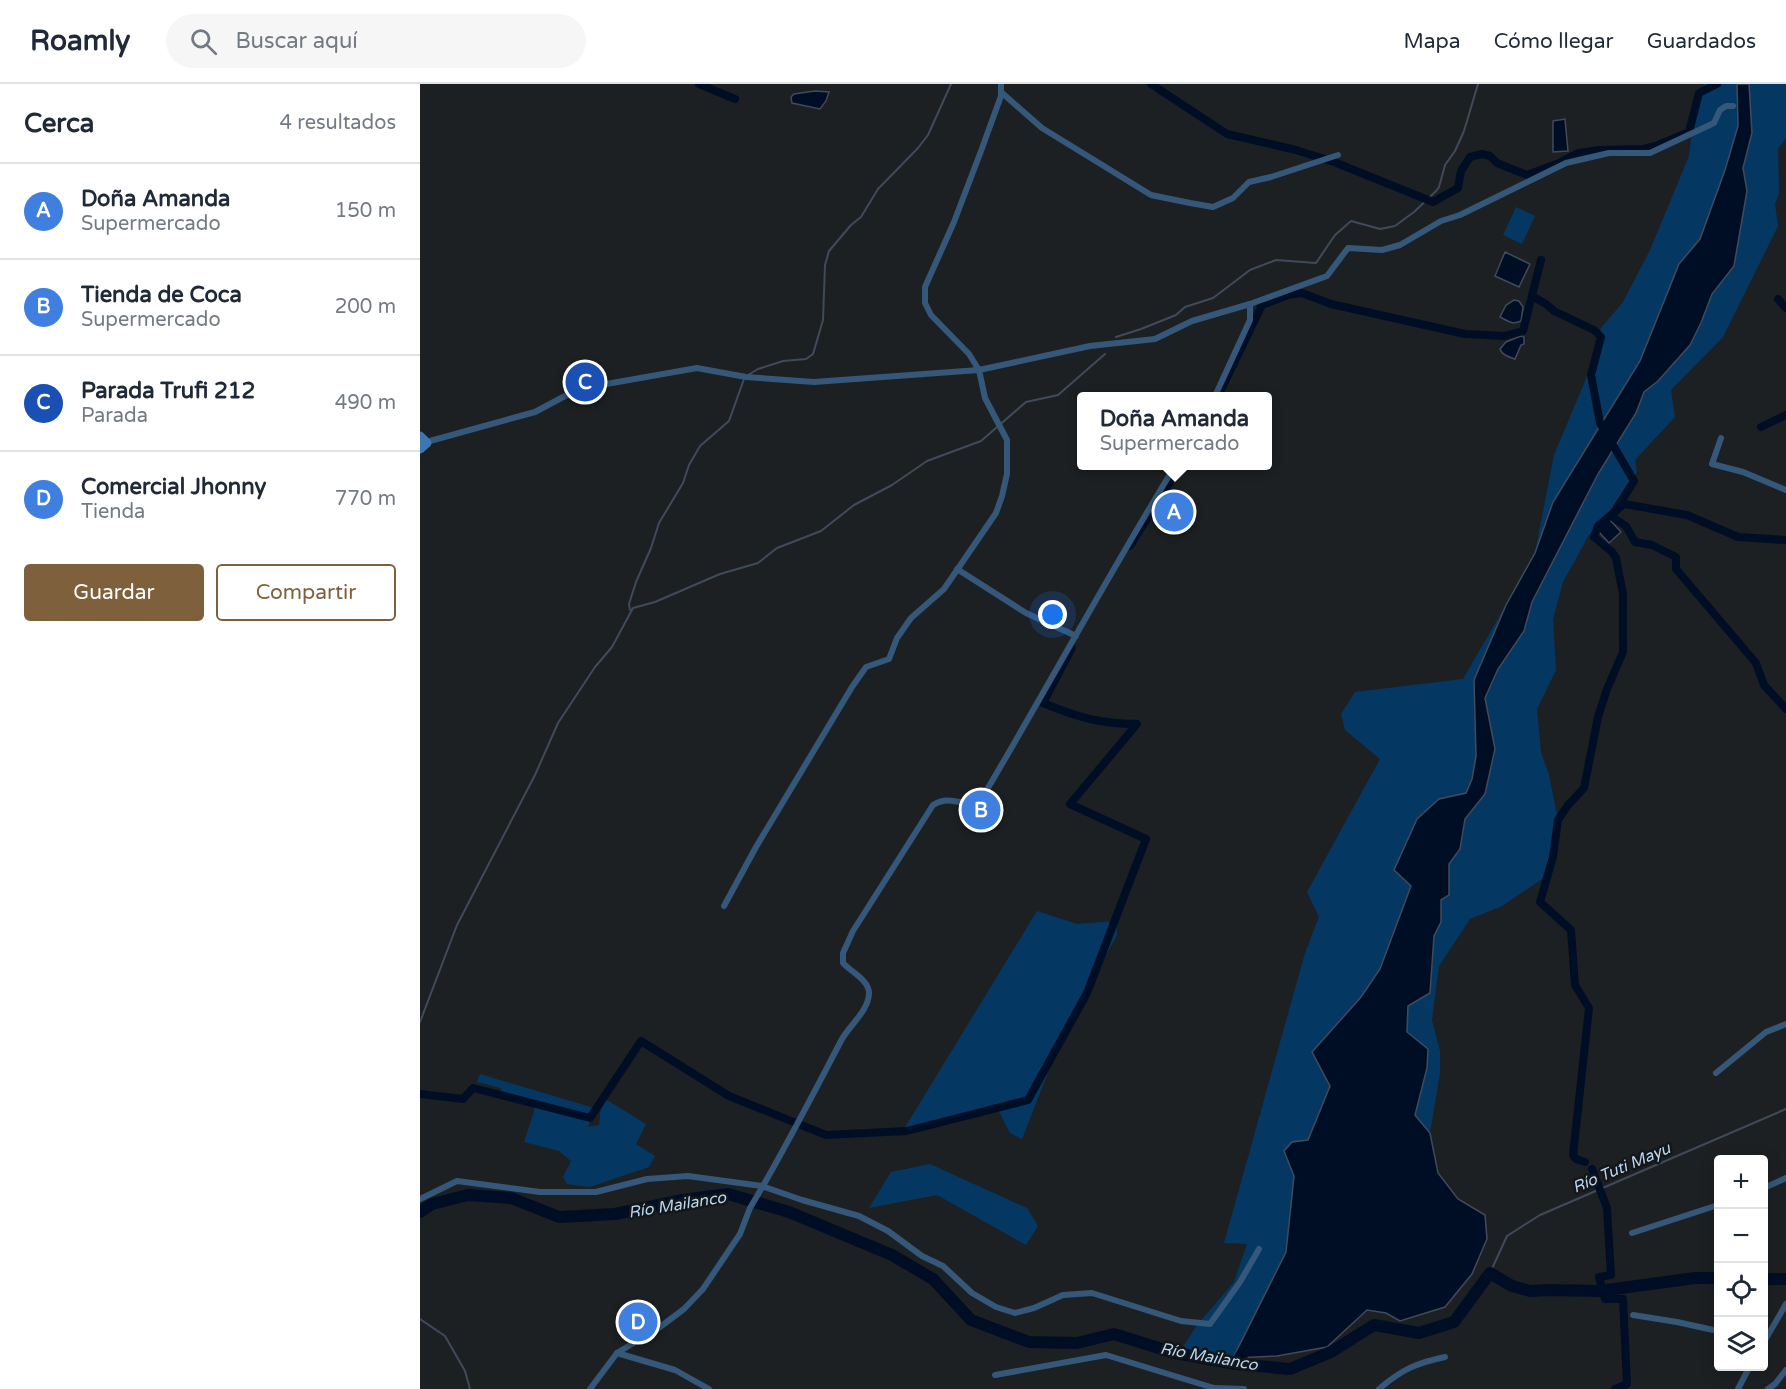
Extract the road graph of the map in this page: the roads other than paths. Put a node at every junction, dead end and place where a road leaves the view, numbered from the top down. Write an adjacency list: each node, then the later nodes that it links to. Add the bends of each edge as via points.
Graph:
1 (1001, 84): 2 (street)
2 (1001, 92): 4 (street, via 1042,128 1151,195 1190,203 1213,207 1233,198 1249,182); 6 (street, via 954,222 925,286 925,303 932,315)
3 (1733, 106): 5 (street, via 1720,110 1713,123 1650,153 1609,153 1566,163 1460,215 1441,220 1400,245 1382,250 1347,248 1327,276)
4 (1338, 155)
5 (1250, 304): 6 (street, via 1192,321 1155,339 1090,346); 7 (street, via 1250,320)
6 (979, 370): 10 (street, via 814,382 746,377 697,368 579,389 535,411); 13 (street, via 985,398 1007,440 1007,474 996,513)
7 (1217, 392)
8 (420, 436): 10 (main road)
9 (1721, 438): 12 (street, via 1712,464)
10 (423, 446)
11 (1172, 470): 14 (street)
12 (1786, 490)
13 (957, 569): 14 (street, via 1026,613); 15 (street, via 944,589 911,618 889,659 866,667 852,687)
14 (1076, 636): 19 (street, via 988,788 969,803 941,800 933,805 853,930 843,963 864,981 869,990 868,1002 846,1032)
15 (724, 906)
16 (1786, 1024): 17 (street, via 1766,1032)
17 (1716, 1073)
18 (1786, 1178): 20 (street)
19 (762, 1186): 21 (street, via 688,1176 647,1179 597,1192 540,1192 457,1181); 24 (street, via 859,1216 943,1266 972,1293 1015,1313 1063,1295 1092,1293 1181,1321 1210,1324); 29 (street, via 740,1234 703,1289 660,1327)
20 (1768, 1186)
21 (420, 1199)
22 (1714, 1207): 23 (street)
23 (1632, 1233)
24 (1258, 1249)
25 (1786, 1304): 28 (street)
26 (1633, 1315): 27 (street)
27 (1714, 1330)
28 (1768, 1335)
29 (617, 1353): 34 (street); 35 (street, via 675,1370)
30 (1445, 1357): 37 (street, via 1400,1371)
31 (1786, 1370): 39 (street)
32 (1747, 1371): 38 (street)
33 (994, 1375): 36 (street, via 1106,1355 1214,1388)
34 (590, 1389)
35 (709, 1389)
36 (1244, 1389)
37 (1379, 1389)
38 (1738, 1389)
39 (1768, 1389)

